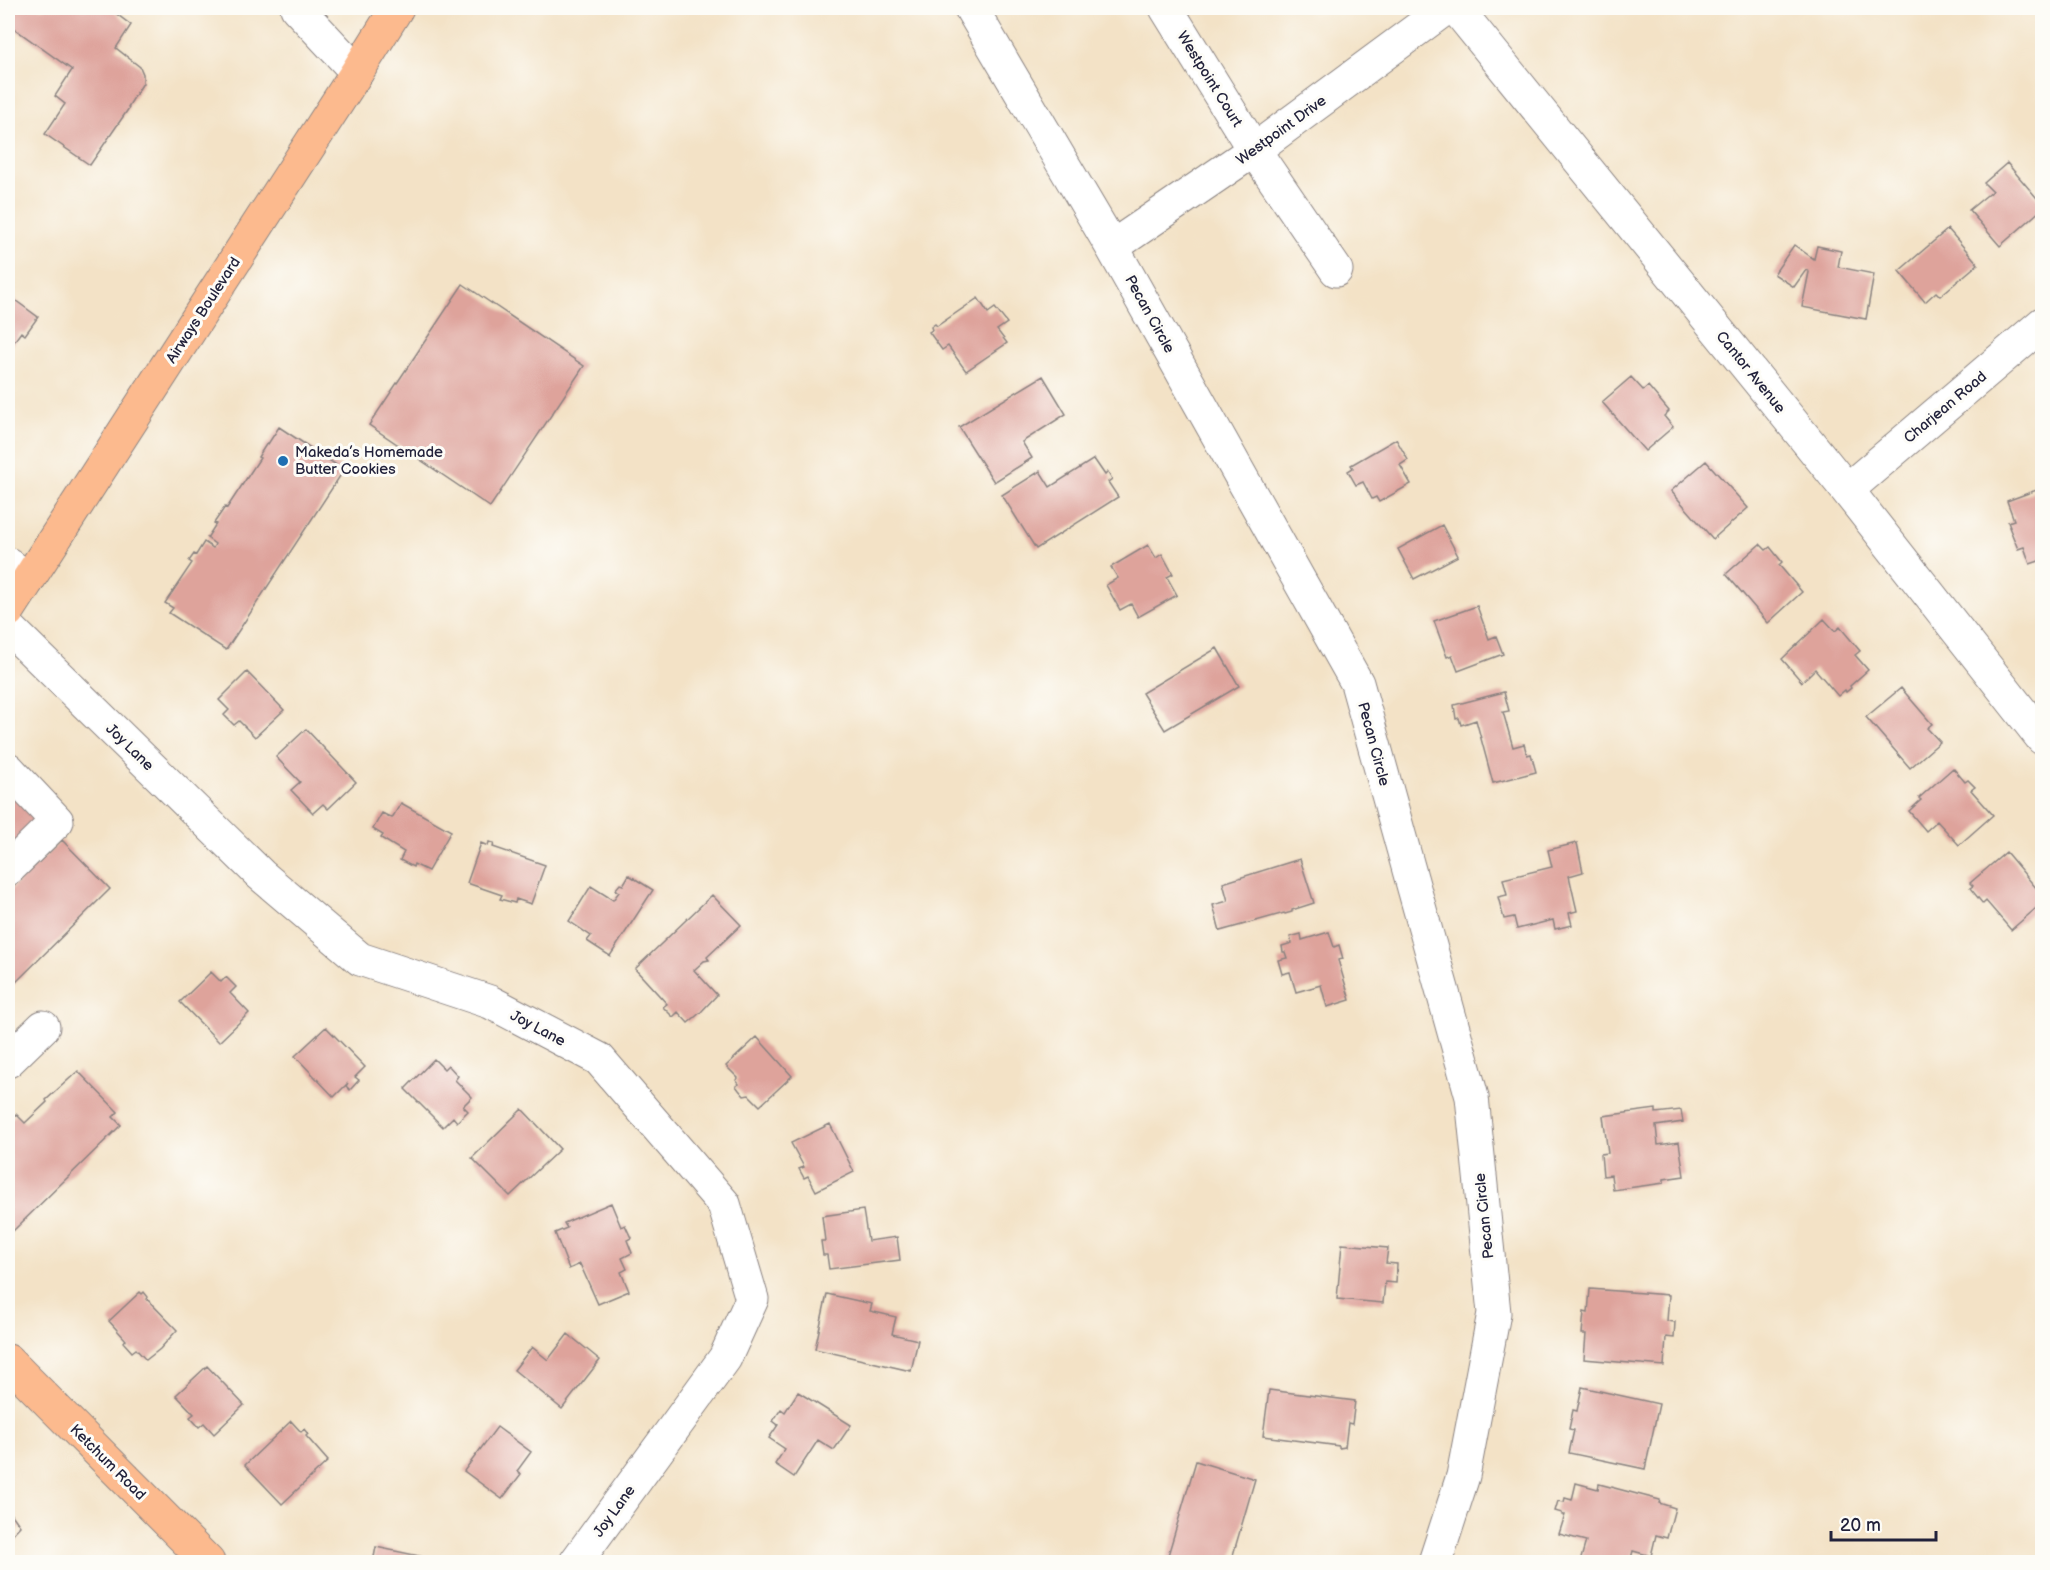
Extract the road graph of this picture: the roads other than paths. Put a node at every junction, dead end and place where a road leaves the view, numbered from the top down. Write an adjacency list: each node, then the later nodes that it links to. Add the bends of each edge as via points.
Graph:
1 (297, 8): 7 (street)
2 (397, 8): 7 (main road, Airways Boulevard)
3 (972, 8): 9 (street, Pecan Circle)
4 (1166, 8): 8 (street, Westpoint Court)
5 (1446, 8): 8 (street, Westpoint Drive)
6 (1456, 8): 12 (street, Cantor Avenue)
7 (357, 72): 13 (main road, Airways Boulevard)
8 (1254, 150): 9 (street, Westpoint Drive); 10 (street, Westpoint Court)
9 (1112, 247): 24 (street, Pecan Circle, via 1357,683 1472,1097 1494,1313 1463,1476)
10 (1336, 270)
11 (2043, 324): 12 (street, Charjean Road)
12 (1847, 490): 16 (street, Cantor Avenue)
13 (18, 572): 14 (main road, Airways Boulevard)
14 (8, 611)
15 (8, 627): 23 (street, Joy Lane, via 261,875 360,959 490,1002 598,1059 723,1204 752,1299 725,1359)
16 (2043, 738)
17 (8, 769): 18 (street, via 57,821)
18 (15, 857)
19 (43, 1027): 20 (street)
20 (8, 1061)
21 (8, 1361): 22 (main road, Ketchum Road)
22 (208, 1563)
23 (576, 1563)
24 (1435, 1563)

